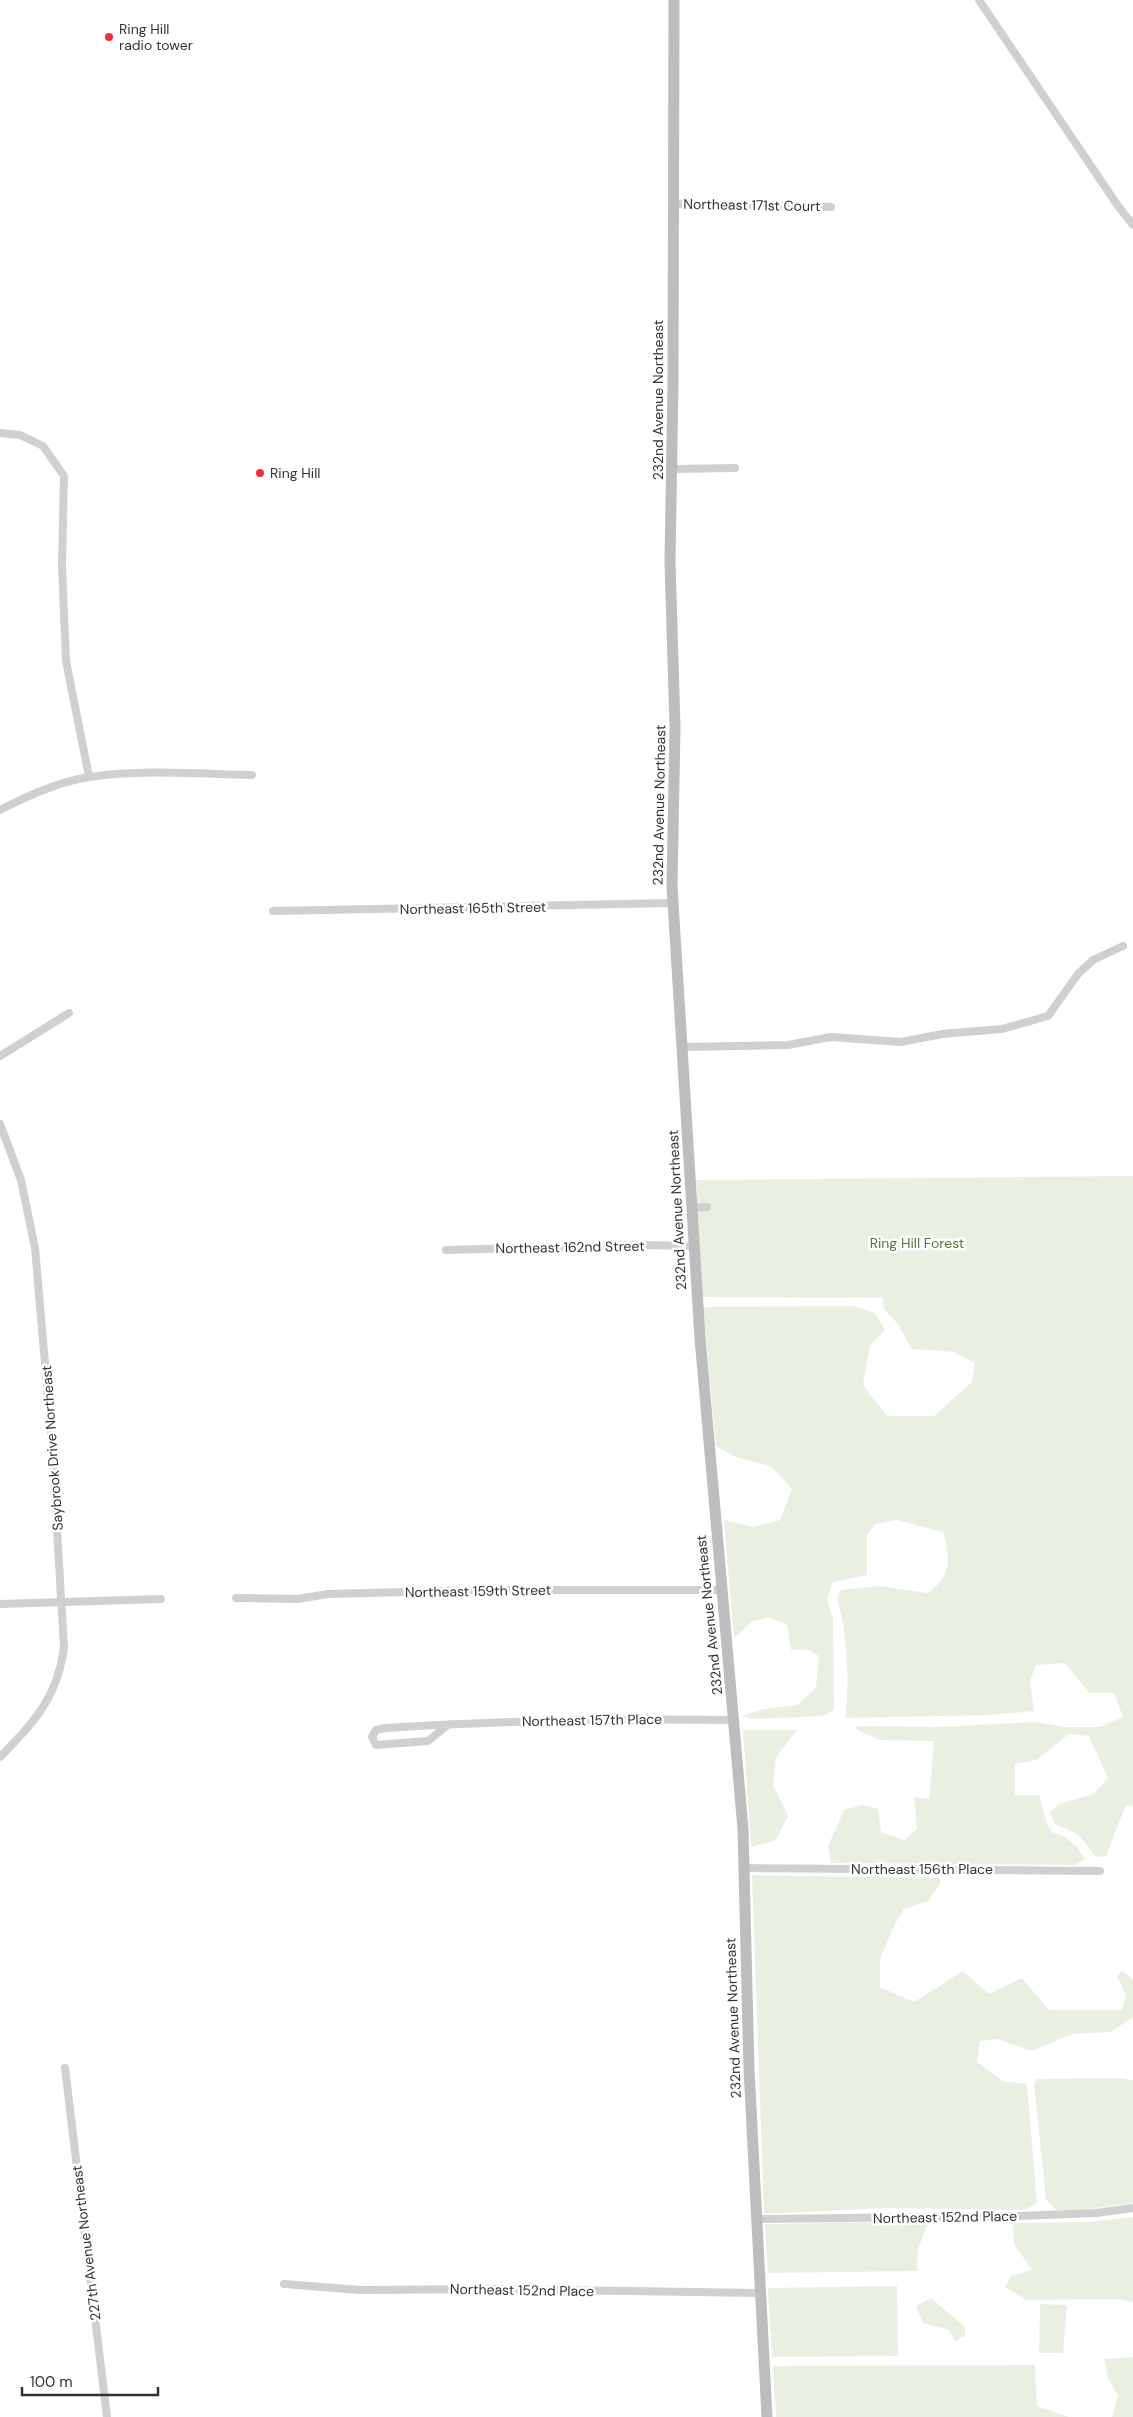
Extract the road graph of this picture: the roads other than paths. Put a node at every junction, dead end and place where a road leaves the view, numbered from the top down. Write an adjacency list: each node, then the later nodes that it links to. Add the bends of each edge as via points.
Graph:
1 (674, 0): 3 (street, 232nd Avenue Northeast)
2 (979, 0): 5 (street)
3 (673, 204): 4 (street, Northeast 171st Court); 8 (street, 232nd Avenue Northeast)
4 (831, 207)
5 (1133, 225)
6 (0, 433): 10 (street, via 20,434 43,446 64,476 62,566 66,661)
7 (736, 468): 8 (street)
8 (672, 469): 12 (street, 232nd Avenue Northeast)
9 (252, 775): 10 (street, via 138,773)
10 (89, 777): 11 (street, via 56,786)
11 (0, 810)
12 (673, 903): 13 (street, Northeast 165th Street); 16 (street, 232nd Avenue Northeast)
13 (274, 911)
14 (1123, 946): 16 (street, via 1093,960 1078,974 1048,1016 1002,1029 942,1034 901,1042 844,1037 788,1045)
15 (69, 1014): 17 (street)
16 (682, 1047): 20 (street, 232nd Avenue Northeast)
17 (0, 1056)
18 (0, 1124): 26 (street, Saybrook Drive Northeast, via 21,1180 34,1248 51,1424)
19 (707, 1207): 20 (street)
20 (692, 1208): 21 (street, 232nd Avenue Northeast)
21 (694, 1246): 22 (street, Northeast 162nd Street); 23 (street, 232nd Avenue Northeast)
22 (446, 1250)
23 (720, 1590): 24 (street, Northeast 159th Street, via 482,1590 328,1594 296,1599); 28 (street, 232nd Avenue Northeast)
24 (236, 1598)
25 (161, 1599): 26 (street)
26 (62, 1603): 27 (street); 30 (street, Saybrook Drive Northeast, via 64,1648 61,1670 42,1712)
27 (0, 1604)
28 (734, 1720): 29 (street, Northeast 157th Place, via 636,1718); 31 (street, 232nd Avenue Northeast)
29 (449, 1724): 29 (street, Northeast 157th Place, via 376,1730 372,1737 376,1745 428,1741)
30 (0, 1757)
31 (744, 1868): 32 (street, Northeast 156th Place); 35 (street, 232nd Avenue Northeast)
32 (1100, 1870)
33 (65, 2068): 38 (street, 227th Avenue Northeast)
34 (1133, 2208): 35 (street, Northeast 152nd Place, via 1018,2216)
35 (756, 2219): 37 (street, 232nd Avenue Northeast)
36 (284, 2284): 37 (street, Northeast 152nd Place, via 360,2290)
37 (760, 2294): 39 (street, 232nd Avenue Northeast)
38 (107, 2417)
39 (767, 2417)

